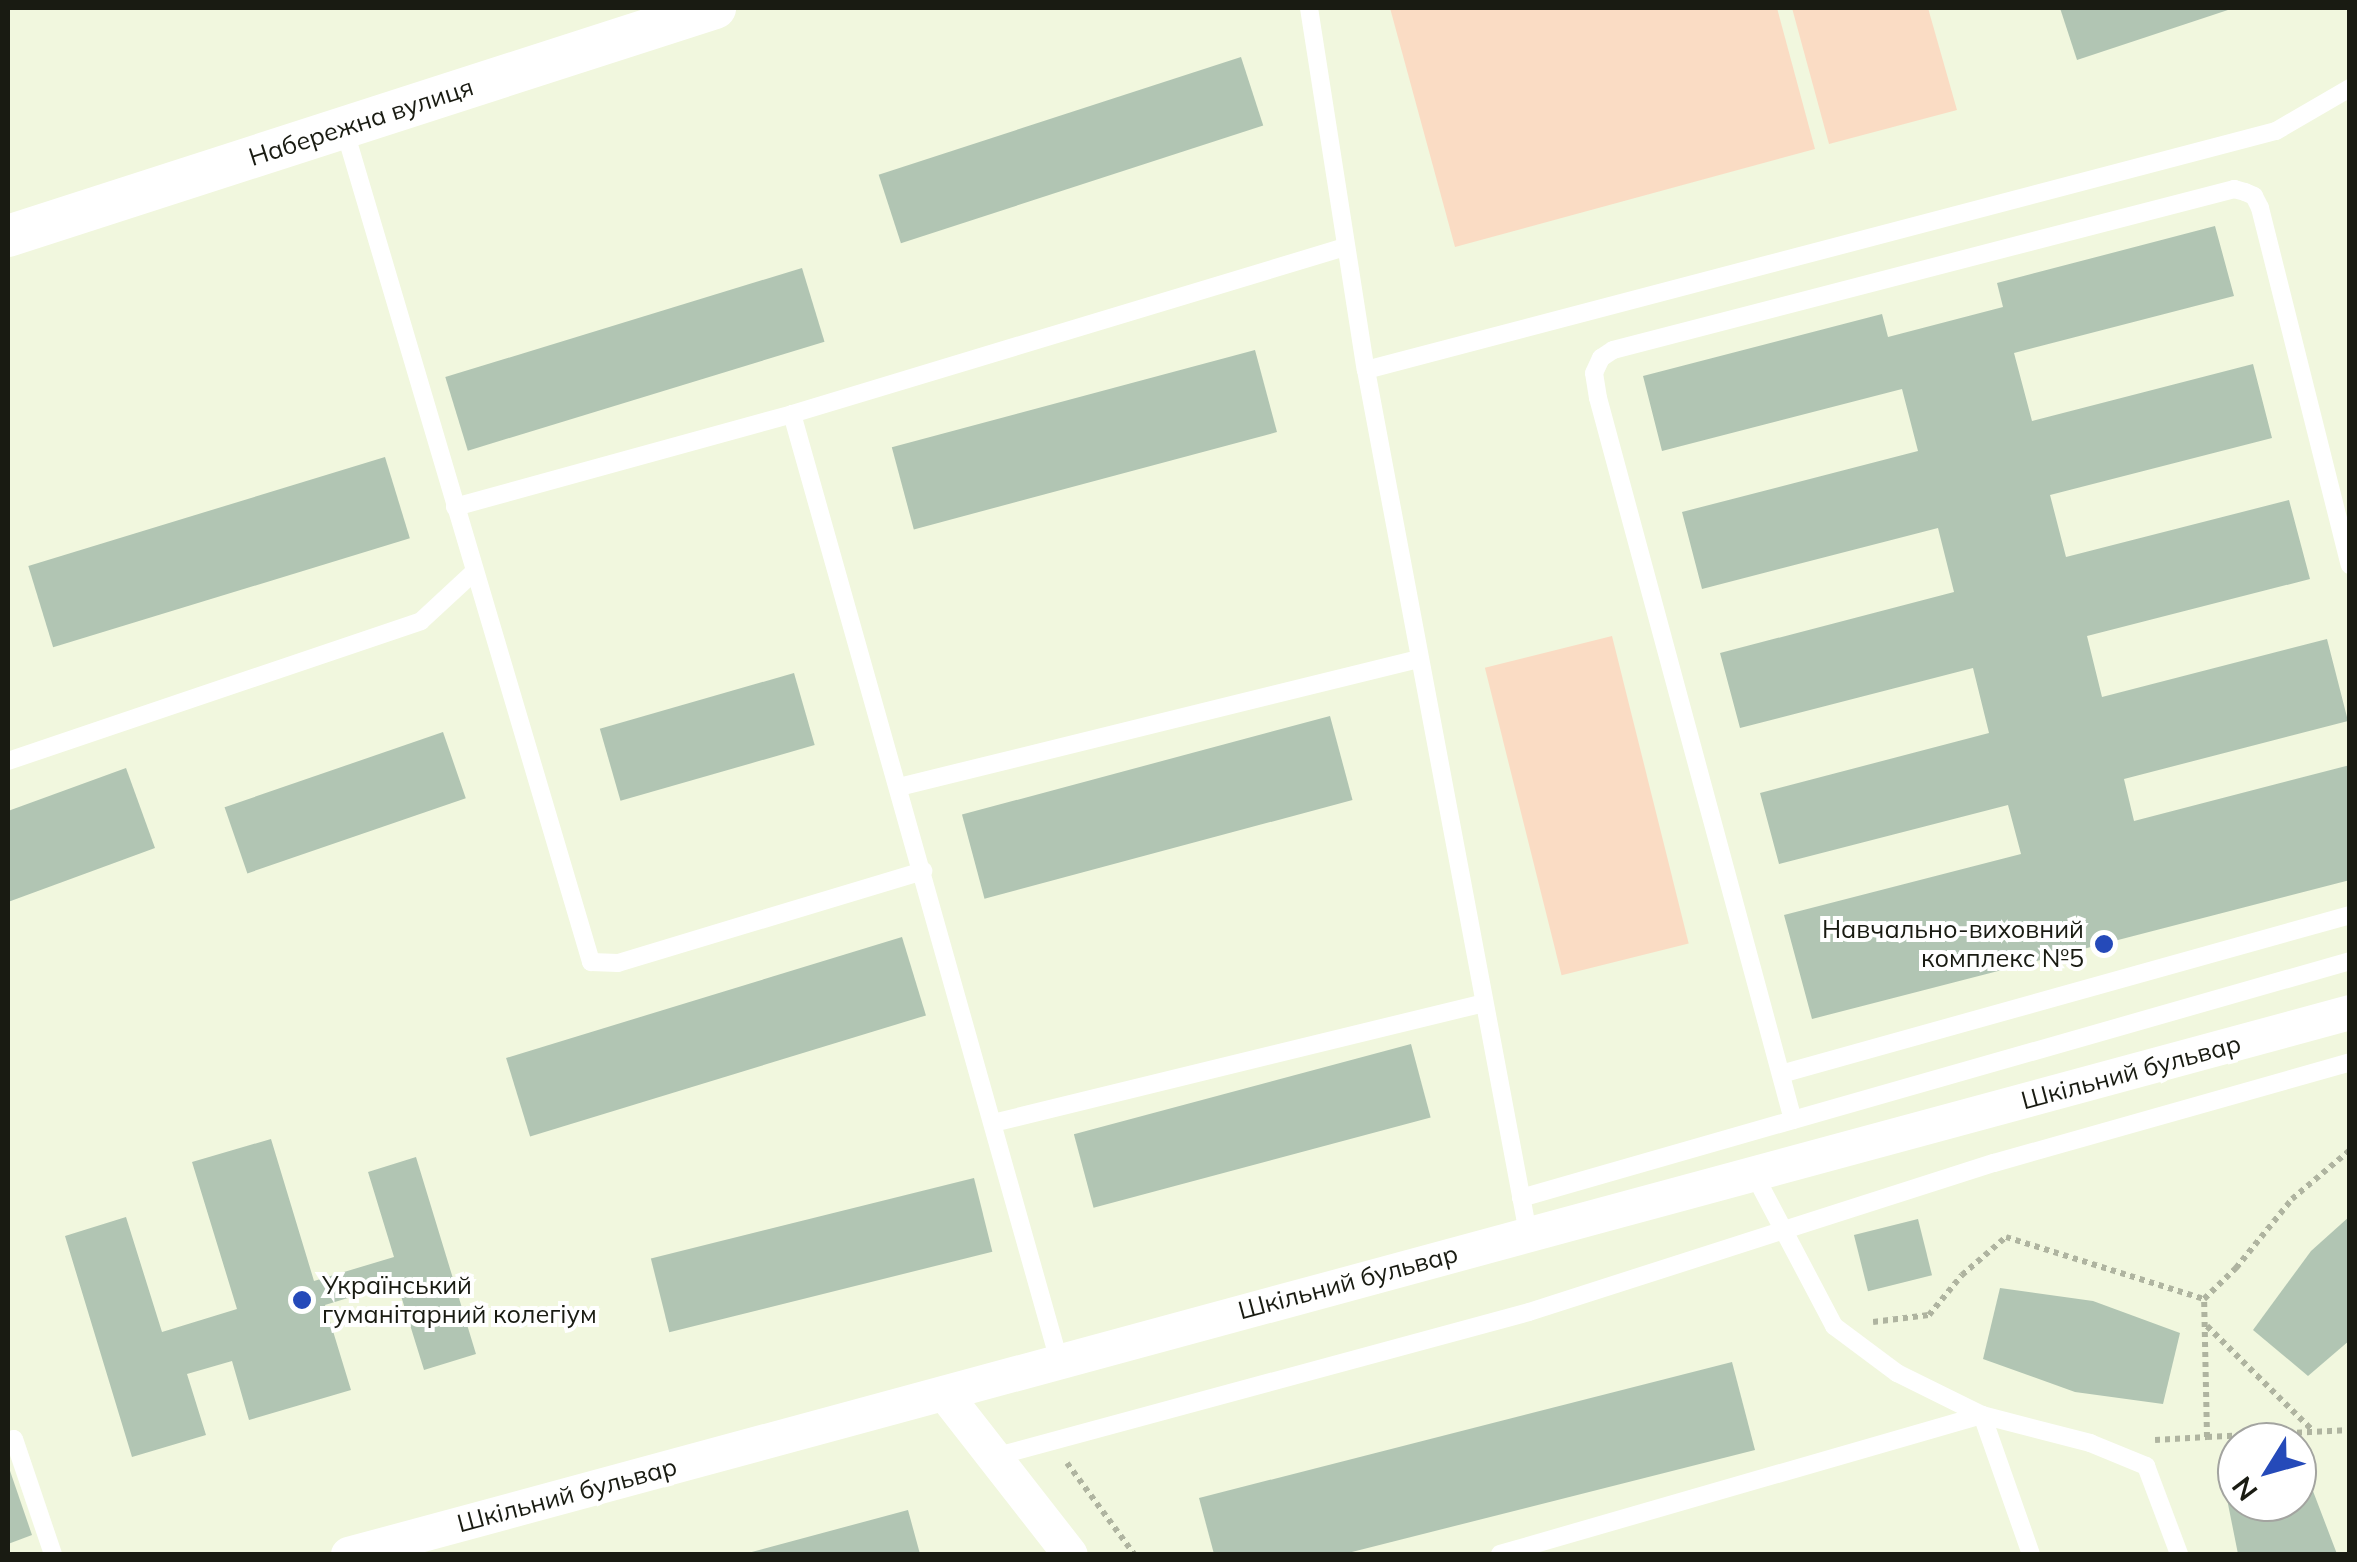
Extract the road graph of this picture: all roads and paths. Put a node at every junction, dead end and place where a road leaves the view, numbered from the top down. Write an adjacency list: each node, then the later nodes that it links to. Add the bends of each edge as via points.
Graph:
1 (715, 8): 4 (street, Набережна вулиця)
2 (1309, 8): 6 (lane)
3 (2350, 88): 7 (lane, via 2276,131)
4 (344, 127): 5 (street, Набережна вулиця); 9 (lane)
5 (8, 236)
6 (1346, 247): 7 (lane); 8 (lane)
7 (1366, 370): 12 (lane)
8 (792, 414): 9 (lane); 14 (lane)
9 (455, 507): 11 (lane)
10 (2350, 565): 21 (lane, via 2260,208 2245,192 2215,194 1601,358 1594,373 1598,398)
11 (474, 572): 13 (lane, via 421,622); 15 (lane, via 591,962 618,962)
12 (1418, 658): 14 (lane); 18 (lane)
13 (8, 761)
14 (899, 787): 15 (lane)
15 (923, 871): 23 (lane)
16 (2350, 915): 21 (lane)
17 (2350, 961): 22 (lane)
18 (1484, 1003): 23 (lane); 26 (lane)
19 (2350, 1012): 25 (street, Шкільний бульвар)
20 (2350, 1062): 27 (lane)
21 (1781, 1074): 22 (lane)
22 (1792, 1120): 26 (lane)
23 (993, 1123): 32 (lane)
24 (2350, 1150): 29 (path, via 2292,1199)
25 (1756, 1176): 27 (lane); 28 (street, Шкільний бульвар)
26 (1521, 1198): 28 (lane)
27 (1781, 1229): 31 (lane); 42 (lane, via 1529,1312)
28 (1528, 1233): 32 (street, Шкільний бульвар)
29 (2204, 1299): 30 (path); 31 (path, via 2006,1238 1962,1274 1929,1315)
30 (2206, 1325): 35 (path); 39 (path)
31 (1834, 1326): 34 (lane, via 1897,1372)
32 (1059, 1361): 33 (street, Шкільний бульвар)
33 (944, 1392): 42 (street); 44 (street, Шкільний бульвар)
34 (1982, 1415): 41 (lane); 46 (lane); 47 (lane)
35 (2304, 1422)
36 (2317, 1429): 37 (path)
37 (2350, 1430)
38 (2217, 1435): 39 (path)
39 (2207, 1436): 41 (path)
40 (8, 1441): 43 (lane, via 14,1439)
41 (2090, 1443): 48 (lane, via 2146,1466)
42 (994, 1457): 45 (street)
43 (53, 1554)
44 (348, 1554)
45 (1070, 1554)
46 (1500, 1554)
47 (2030, 1554)
48 (2179, 1554)

